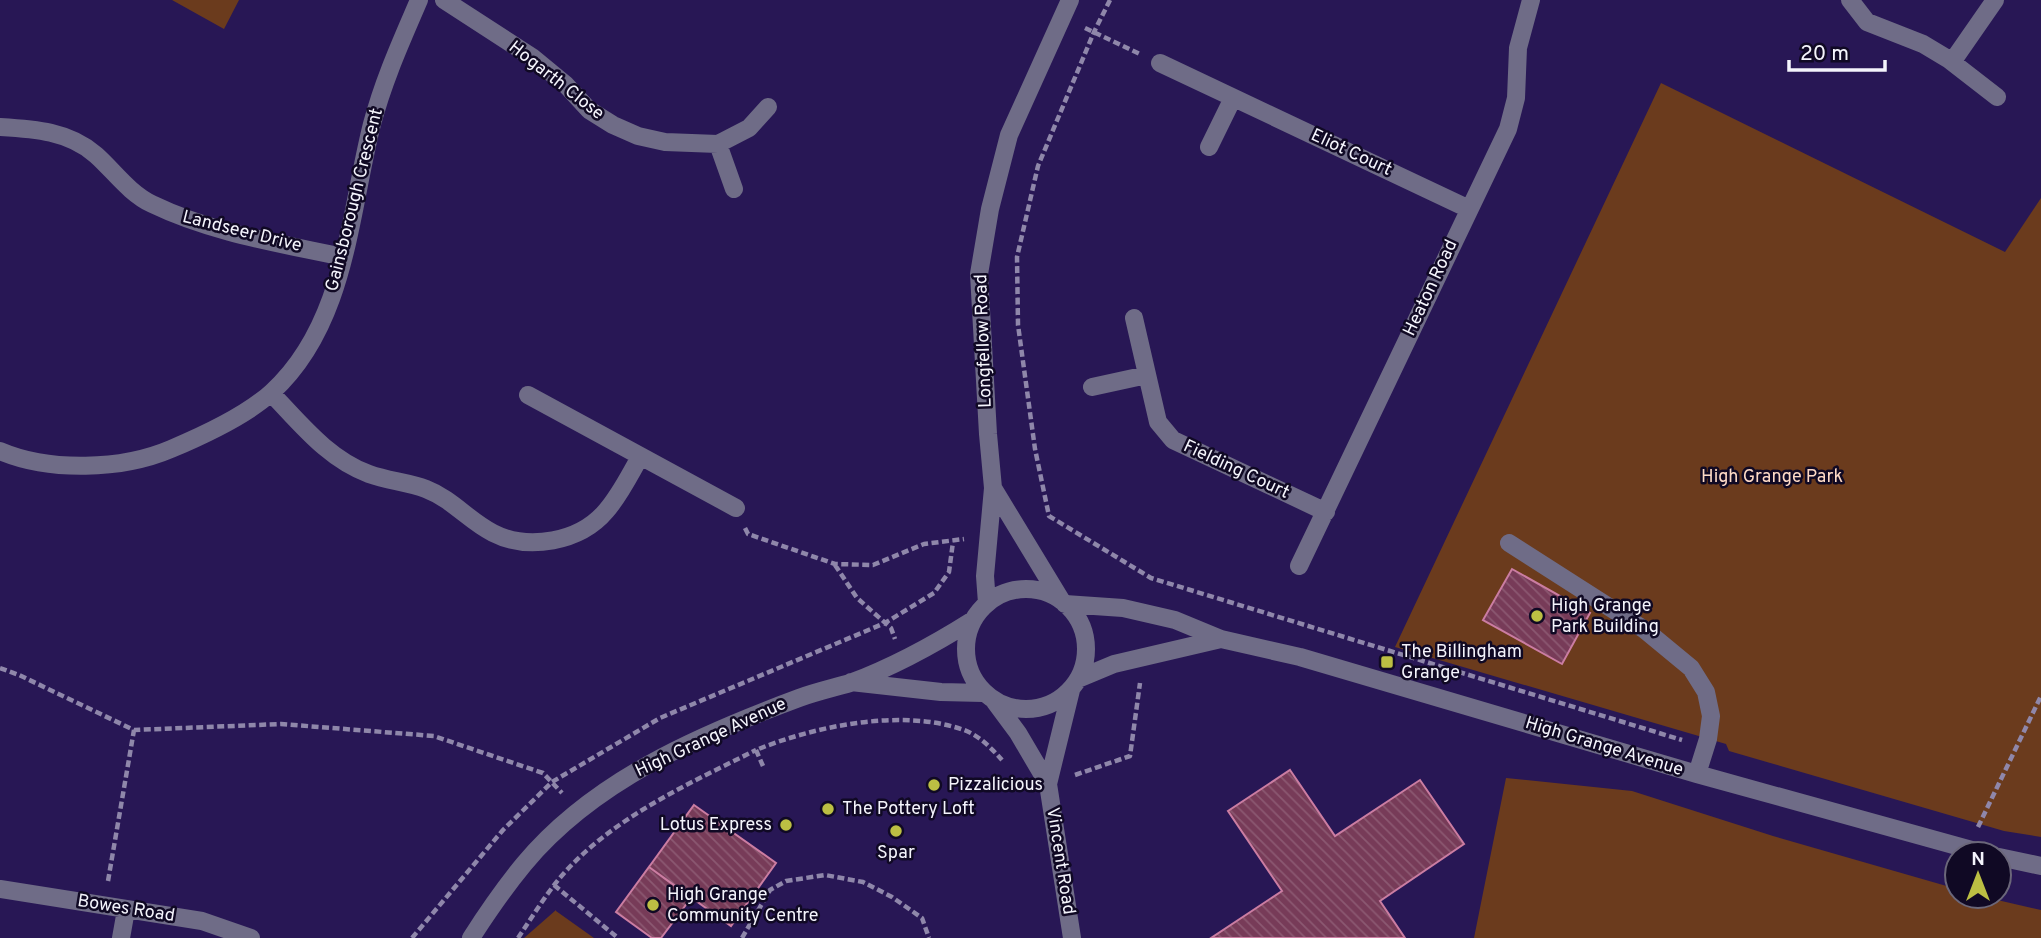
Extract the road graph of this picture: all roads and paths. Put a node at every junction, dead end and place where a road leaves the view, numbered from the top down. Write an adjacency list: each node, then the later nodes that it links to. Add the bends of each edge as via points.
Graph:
1 (419, 0): 18 (street, Gainsborough Crescent, via 385,79)
2 (444, 0): 14 (street, Hogarth Close, via 532,57 589,110 613,125 665,142)
3 (1070, 0): 7 (street, Longfellow Road)
4 (1531, 0): 17 (street, Heaton Road, via 1518,48 1516,99 1508,129)
5 (1850, 0): 8 (street, via 1867,22 1923,44)
6 (1995, 0): 8 (street)
7 (1062, 17): 9 (path); 26 (street, Longfellow Road, via 1009,135 979,274)
8 (1952, 62): 10 (street)
9 (1160, 63): 11 (street, Eliot Court)
10 (1997, 97)
11 (1233, 98): 15 (street); 17 (street, Eliot Court)
12 (768, 107): 14 (street, Hogarth Close, via 749,128)
13 (0, 127): 18 (street, Landseer Drive, via 39,129 69,137 94,153 147,202 182,218)
14 (718, 144): 16 (street)
15 (1209, 147)
16 (734, 189)
17 (1469, 209): 28 (street, Heaton Road)
18 (343, 257): 22 (street, Gainsborough Crescent, via 314,338)
19 (1134, 318): 20 (street, Fielding Court)
20 (1147, 375): 21 (street); 28 (street, Fielding Court, via 1158,422 1173,440)
21 (1092, 387)
22 (271, 393): 24 (street, Gainsborough Crescent, via 228,422 153,457 109,465 57,465); 25 (street, via 323,447 343,461 369,474 425,489 492,533 512,540 556,540 580,531 604,514)
23 (528, 395): 25 (street)
24 (0, 451)
25 (640, 457): 27 (street)
26 (993, 488): 30 (street); 31 (street)
27 (736, 508): 31 (path, via 748,534 835,564 873,565 924,544)
28 (1326, 512): 33 (street, Heaton Road)
29 (1049, 516): 30 (path)
30 (1018, 525): 35 (street)
31 (989, 532): 36 (street)
32 (1509, 542): 50 (street, via 1645,630 1691,668 1706,692 1711,716)
33 (1299, 566)
34 (1151, 578): 37 (path)
35 (1063, 602): 36 (street, High Grange Avenue, via 1023,589); 37 (street, High Grange Avenue); 43 (street, via 1086,639 1085,660)
36 (987, 603): 38 (street, High Grange Avenue)
37 (1149, 614): 39 (street, High Grange Avenue)
38 (973, 620): 42 (street, High Grange Avenue, via 938,642); 45 (street, High Grange Avenue, via 966,638 966,658 971,677)
39 (1222, 639): 40 (street, High Grange Avenue); 50 (street, High Grange Avenue, via 1300,657)
40 (1144, 657): 43 (street, High Grange Avenue, via 1114,664); 51 (path, via 1130,755)
41 (0, 668): 46 (path)
42 (851, 682): 45 (street, High Grange Avenue); 52 (street, High Grange Avenue, via 779,706 667,754)
43 (1074, 685): 45 (street, High Grange Avenue, via 1054,703 1034,709 1013,709); 51 (street, Vincent Road)
44 (2041, 696): 53 (path)
45 (988, 697): 51 (street, Vincent Road, via 1018,733)
46 (134, 730): 52 (path, via 281,724 434,736 543,773); 59 (path)
47 (756, 750): 48 (path, via 825,729 883,720 936,723 964,730 988,745); 49 (path); 57 (path, via 657,801 617,828)
48 (1007, 765)
49 (763, 766)
50 (1697, 774): 54 (street, High Grange Avenue)
51 (1048, 784): 68 (street, Vincent Road)
52 (579, 811): 63 (street, High Grange Avenue, via 524,864)
53 (1973, 840)
54 (1943, 843)
55 (2013, 860): 56 (street)
56 (2041, 866)
57 (554, 886): 64 (path); 65 (path)
58 (0, 889): 59 (street, Bowes Road)
59 (104, 906): 60 (street, Bowes Road)
60 (126, 910): 61 (street); 62 (street, Bowes Road, via 202,921)
61 (121, 938)
62 (251, 938)
63 (471, 938)
64 (518, 938)
65 (618, 938)
66 (742, 938): 67 (path, via 770,890 786,881 825,875 863,882 892,897 922,918)
67 (929, 938)
68 (1072, 938)

